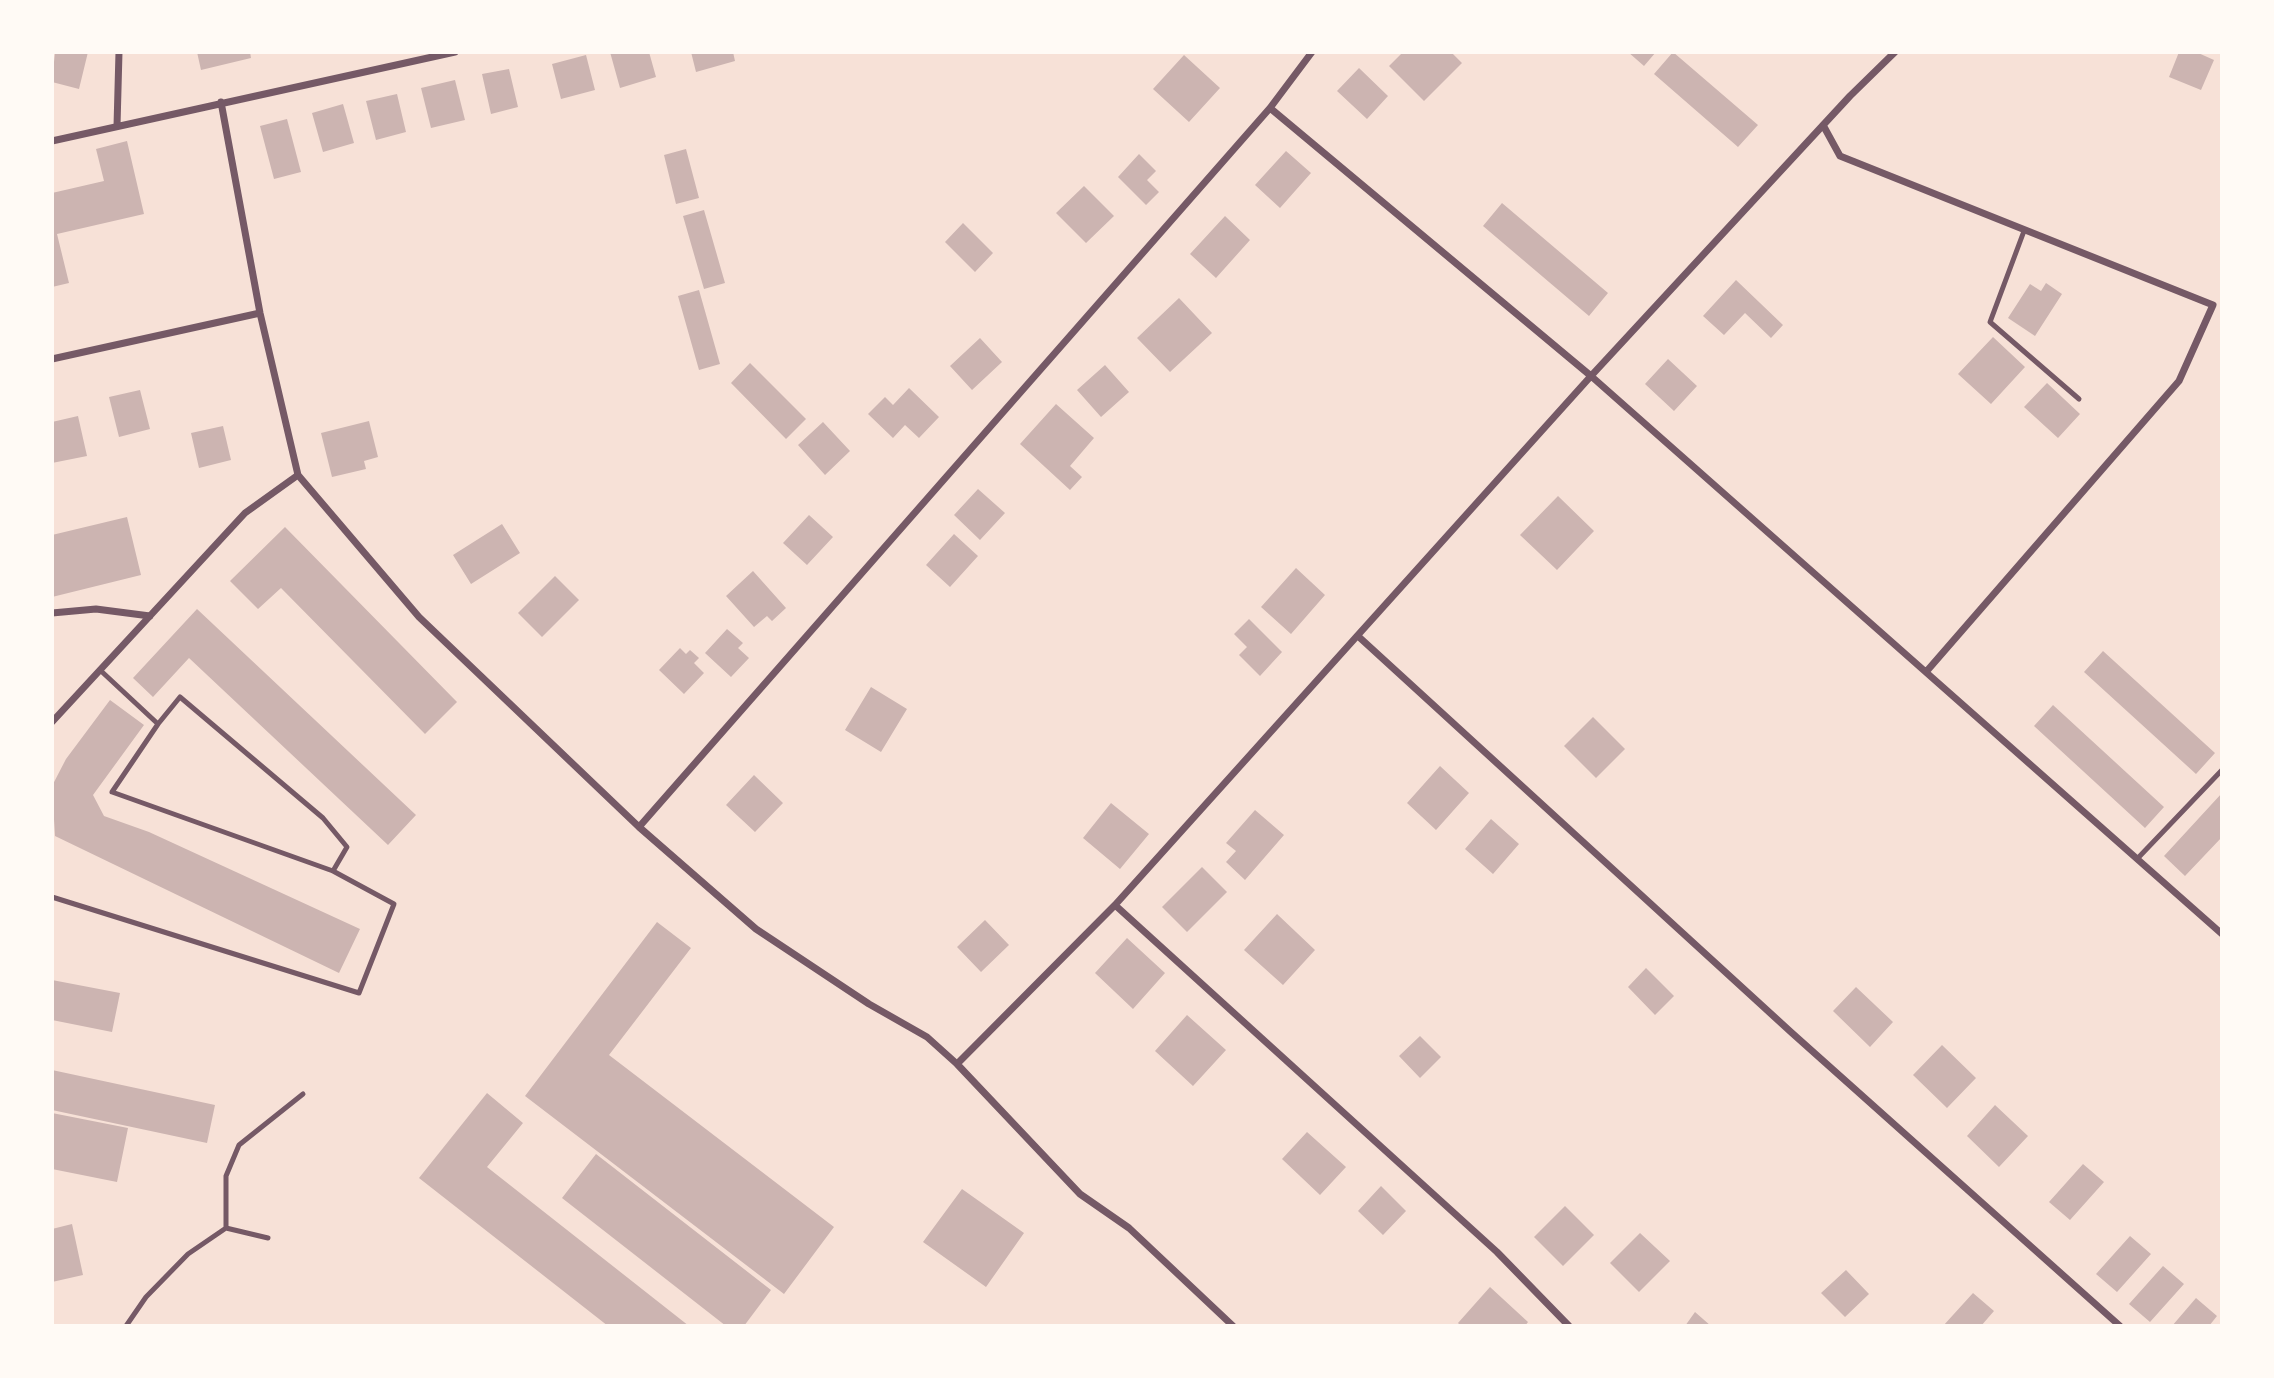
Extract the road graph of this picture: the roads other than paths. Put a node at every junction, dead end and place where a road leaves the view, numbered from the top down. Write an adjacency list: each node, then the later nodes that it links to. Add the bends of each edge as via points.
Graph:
1 (119, 52): 8 (street)
2 (455, 52): 5 (street)
3 (1312, 52): 6 (street)
4 (1895, 52): 7 (street)
5 (221, 102): 8 (street); 12 (street)
6 (1270, 108): 14 (street); 25 (street)
7 (1823, 125): 10 (street, via 1840,156); 14 (street)
8 (117, 126): 9 (street)
9 (52, 141)
10 (2024, 231): 11 (street); 15 (lane, via 1990,322)
11 (2217, 307): 21 (street, via 2179,381)
12 (260, 313): 13 (street); 16 (street)
13 (52, 359)
14 (1591, 376): 19 (street); 21 (street)
15 (2079, 399)
16 (298, 475): 18 (street, via 245,513); 25 (street, via 419,617)
17 (52, 613): 18 (street, via 96,609)
18 (150, 616): 20 (street)
19 (1359, 637): 29 (street); 38 (street)
20 (100, 670): 22 (street); 23 (lane)
21 (1926, 672): 26 (street)
22 (52, 722)
23 (158, 724): 27 (lane, via 180,696 323,818 347,847); 27 (lane, via 112,792)
24 (2221, 770): 26 (lane)
25 (639, 827): 31 (street, via 756,929 927,1037)
26 (2137, 859): 30 (street)
27 (333, 871): 28 (lane, via 394,904 359,993)
28 (52, 897)
29 (1115, 905): 31 (street); 37 (street, via 1497,1252)
30 (2221, 934)
31 (957, 1064): 36 (street, via 1080,1194 1129,1228)
32 (303, 1094): 33 (lane, via 239,1144 226,1176)
33 (226, 1227): 34 (lane); 35 (lane, via 188,1254)
34 (268, 1238)
35 (126, 1325)
36 (1233, 1325)
37 (1569, 1325)
38 (2120, 1325)

